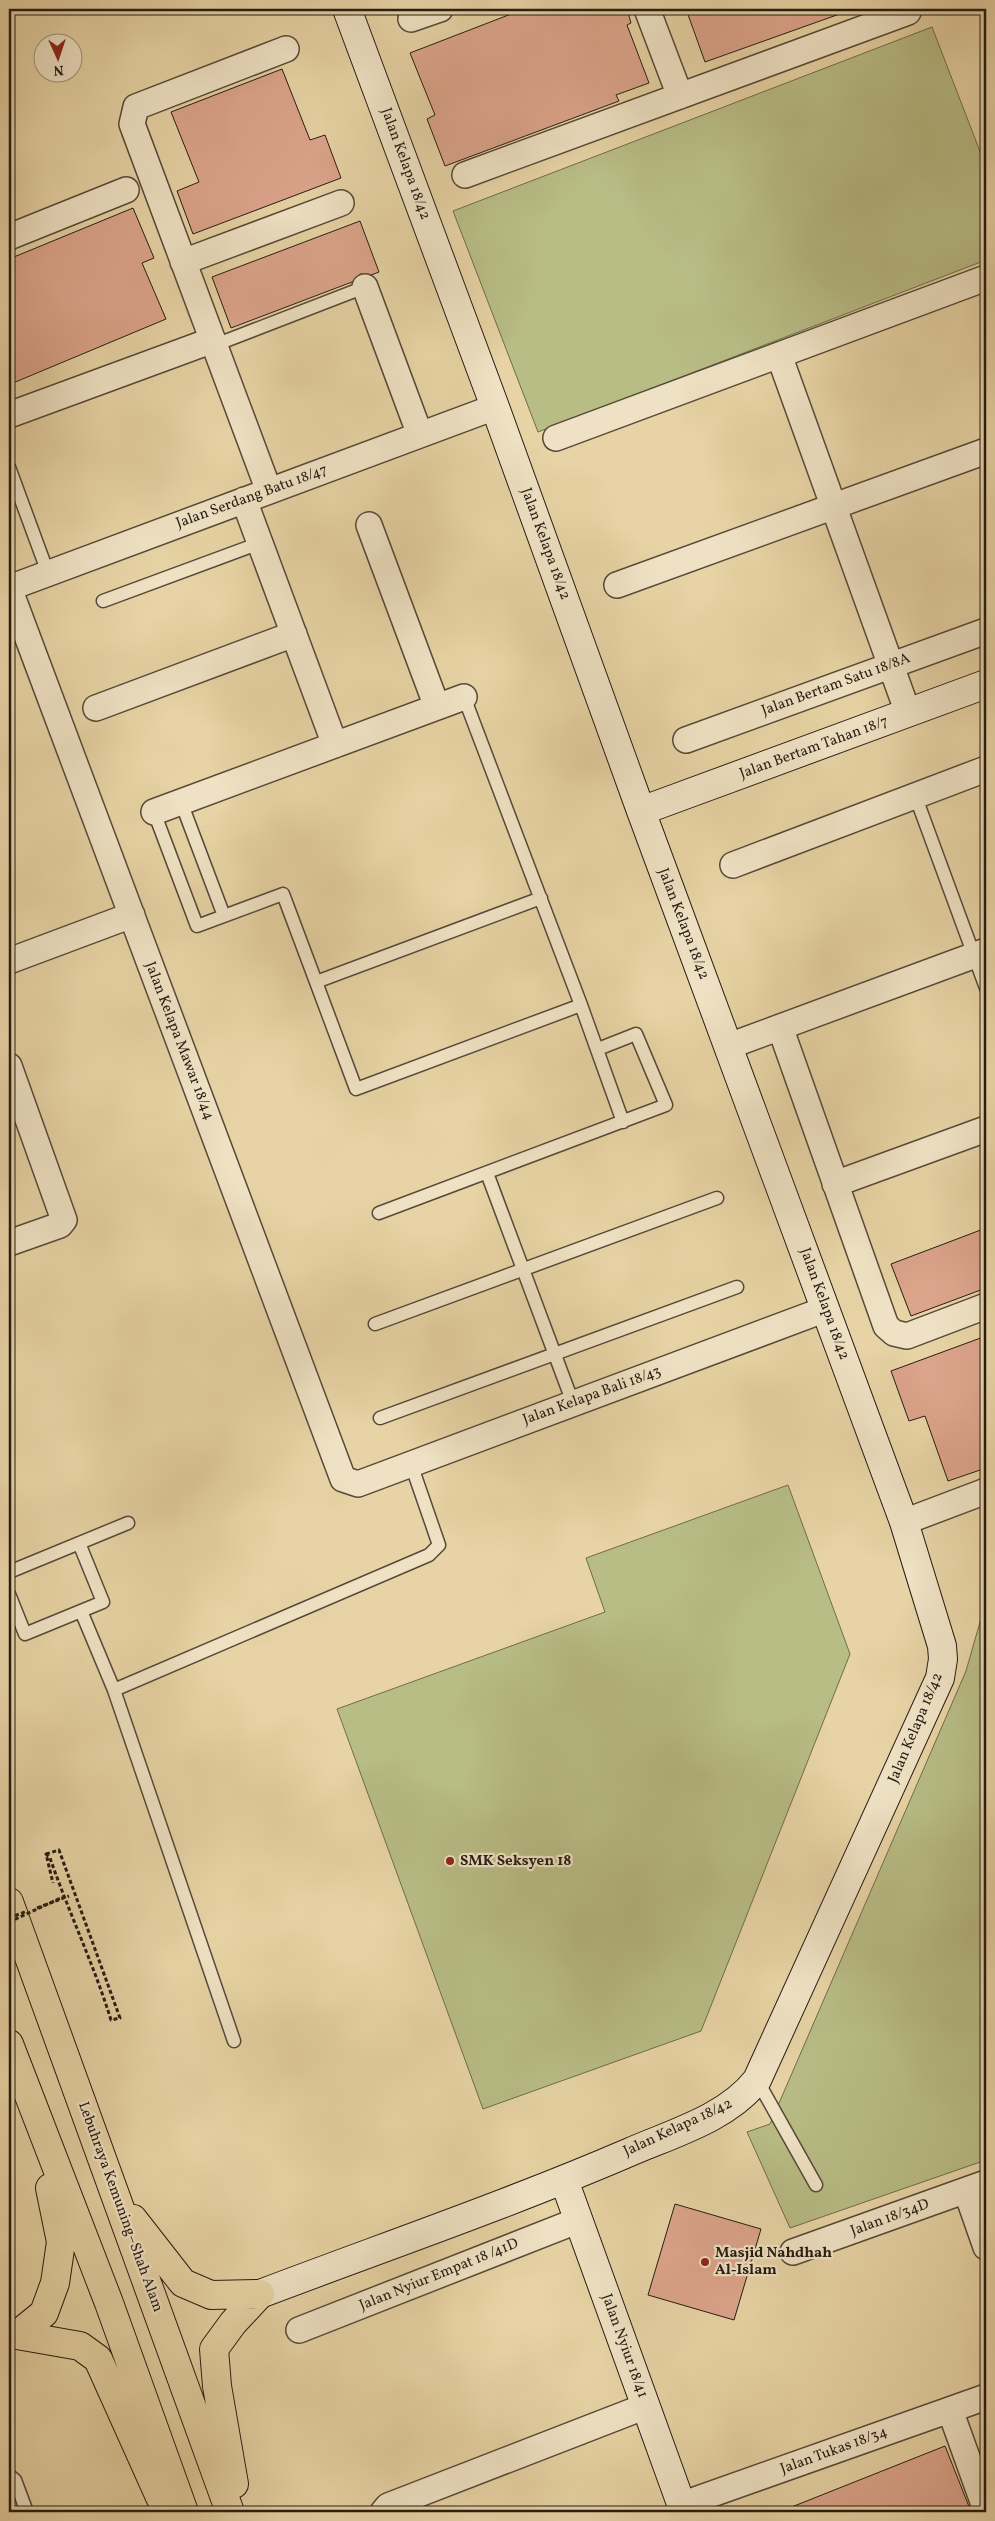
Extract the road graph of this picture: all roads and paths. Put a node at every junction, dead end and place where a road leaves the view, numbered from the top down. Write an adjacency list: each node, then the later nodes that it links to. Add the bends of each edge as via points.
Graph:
1 (347, 9): 17 (street, Jalan Kelapa 18/42)
2 (440, 9): 5 (street)
3 (647, 9): 7 (street)
4 (908, 12): 7 (street)
5 (411, 20)
6 (286, 49): 12 (street, via 136,107 132,124)
7 (680, 96): 8 (street)
8 (465, 175)
9 (126, 190): 11 (street)
10 (341, 202): 12 (street)
11 (9, 237)
12 (184, 262): 15 (street)
13 (986, 278): 16 (street)
14 (365, 286): 15 (lane); 19 (street)
15 (214, 343): 18 (street); 23 (street)
16 (779, 356): 20 (street); 25 (street)
17 (496, 407): 19 (street, Jalan Serdang Batu 18/47); 45 (street, Jalan Kelapa 18/42)
18 (9, 415)
19 (420, 435): 23 (street, Jalan Serdang Batu 18/47)
20 (556, 438)
21 (986, 451): 25 (street)
22 (9, 467): 28 (lane)
23 (269, 491): 24 (street, Jalan Serdang Batu 18/47)
24 (244, 500): 27 (street); 28 (street, Jalan Serdang Batu 18/47)
25 (832, 507): 29 (street); 34 (street)
26 (369, 525): 37 (street)
27 (260, 543): 31 (lane); 33 (street)
28 (48, 573): 30 (street, Jalan Serdang Batu 18/47)
29 (618, 585)
30 (9, 588): 49 (street, Jalan Kelapa Mawar 18/44)
31 (103, 601)
32 (986, 631): 34 (street, Jalan Bertam Satu 18/8A)
33 (294, 634): 38 (street); 41 (street)
34 (889, 666): 39 (street); 40 (street, Jalan Bertam Satu 18/8A)
35 (986, 684): 39 (street, Jalan Bertam Tahan 18/7)
36 (464, 697): 37 (street); 48 (lane)
37 (437, 707): 41 (street)
38 (96, 708)
39 (908, 713): 45 (street, Jalan Bertam Tahan 18/7)
40 (686, 740)
41 (335, 745): 44 (street)
42 (986, 769): 43 (street)
43 (915, 795): 47 (street); 51 (lane)
44 (181, 802): 46 (street); 50 (lane)
45 (641, 811): 57 (street, Jalan Kelapa 18/42)
46 (154, 812): 50 (lane, via 197,926)
47 (733, 865)
48 (541, 898): 53 (lane); 55 (lane)
49 (132, 916): 52 (street); 76 (street, Jalan Kelapa Mawar 18/44, via 343,1479)
50 (224, 916): 53 (lane, via 282,894)
51 (980, 954): 54 (lane); 56 (street)
52 (9, 961)
53 (316, 982): 55 (lane, via 356,1089)
54 (986, 988)
55 (581, 1005): 58 (lane)
56 (780, 1027): 57 (street); 63 (street)
57 (730, 1046): 70 (street, Jalan Kelapa 18/42)
58 (598, 1049): 60 (lane); 60 (lane, via 636,1034 666,1105)
59 (9, 1068): 66 (street, via 64,1220)
60 (623, 1122): 62 (lane)
61 (986, 1129): 63 (street)
62 (486, 1173): 65 (lane); 67 (lane)
63 (835, 1184): 69 (street, via 886,1326 894,1333 907,1336)
64 (717, 1198): 67 (lane)
65 (379, 1213)
66 (9, 1244)
67 (522, 1269): 71 (lane); 72 (lane)
68 (737, 1287): 72 (lane)
69 (986, 1306)
70 (826, 1309): 73 (street, Jalan Kelapa Bali 18/43); 78 (street, Jalan Kelapa 18/42)
71 (375, 1324)
72 (554, 1354): 73 (lane); 74 (lane)
73 (573, 1404): 75 (street, Jalan Kelapa Bali 18/43)
74 (380, 1418)
75 (411, 1464): 76 (street, Jalan Kelapa Bali 18/43); 84 (lane, via 439,1545 429,1555)
76 (358, 1484)
77 (986, 1492): 78 (street)
78 (904, 1522): 94 (street, Jalan Kelapa 18/42, via 942,1646 940,1678)
79 (128, 1524): 80 (lane)
80 (79, 1544): 81 (lane); 83 (lane, via 103,1602)
81 (9, 1572)
82 (9, 1594): 83 (lane, via 25,1634)
83 (81, 1611): 84 (lane)
84 (114, 1690): 92 (lane)
85 (46, 1854): 86 (path); 88 (path); 88 (path, via 59,1850 120,2018 111,2020 100,1984)
86 (53, 1883)
87 (69, 1896): 88 (path)
88 (63, 1898): 89 (path); 91 (path, bridge)
89 (18, 1906): 90 (path, bridge); 99 (highway, Lebuhraya Kemuning–Shah Alam)
90 (9, 1918)
91 (9, 1922)
92 (234, 2041)
93 (9, 2044): 95 (highway)
94 (757, 2080): 96 (street, Jalan Kelapa 18/42, via 745,2095 723,2110); 97 (lane)
95 (37, 2121): 105 (highway, via 61,2242 55,2283 44,2313); 114 (highway, via 109,2303)
96 (564, 2180): 100 (street, Jalan Nyiur 18/41); 103 (street, Jalan Kelapa 18/42)
97 (816, 2185)
98 (976, 2187): 101 (street); 102 (street, Jalan 18/34D)
99 (118, 2200): 103 (highway, via 183,2283 211,2295); 115 (highway, Lebuhraya Kemuning–Shah Alam)
100 (579, 2220): 104 (street, Jalan Nyiur Empat 18 /41D); 107 (street, Jalan Nyiur 18/41)
101 (986, 2247)
102 (793, 2252)
103 (260, 2294): 116 (highway, via 214,2349)
104 (299, 2330)
105 (13, 2336): 113 (highway, via 80,2346 98,2359 160,2497)
106 (986, 2397): 108 (street, Jalan Tukas 18/34)
107 (646, 2406): 110 (street, Jalan Nyiur 18/41); 117 (street, via 388,2506)
108 (950, 2410): 110 (street, Jalan Tukas 18/34); 111 (street)
109 (9, 2475): 112 (lane, via 15,2480)
110 (683, 2509)
111 (986, 2510)
112 (28, 2512)
113 (172, 2512)
114 (184, 2512)
115 (230, 2512)
116 (240, 2512)
117 (383, 2512)

